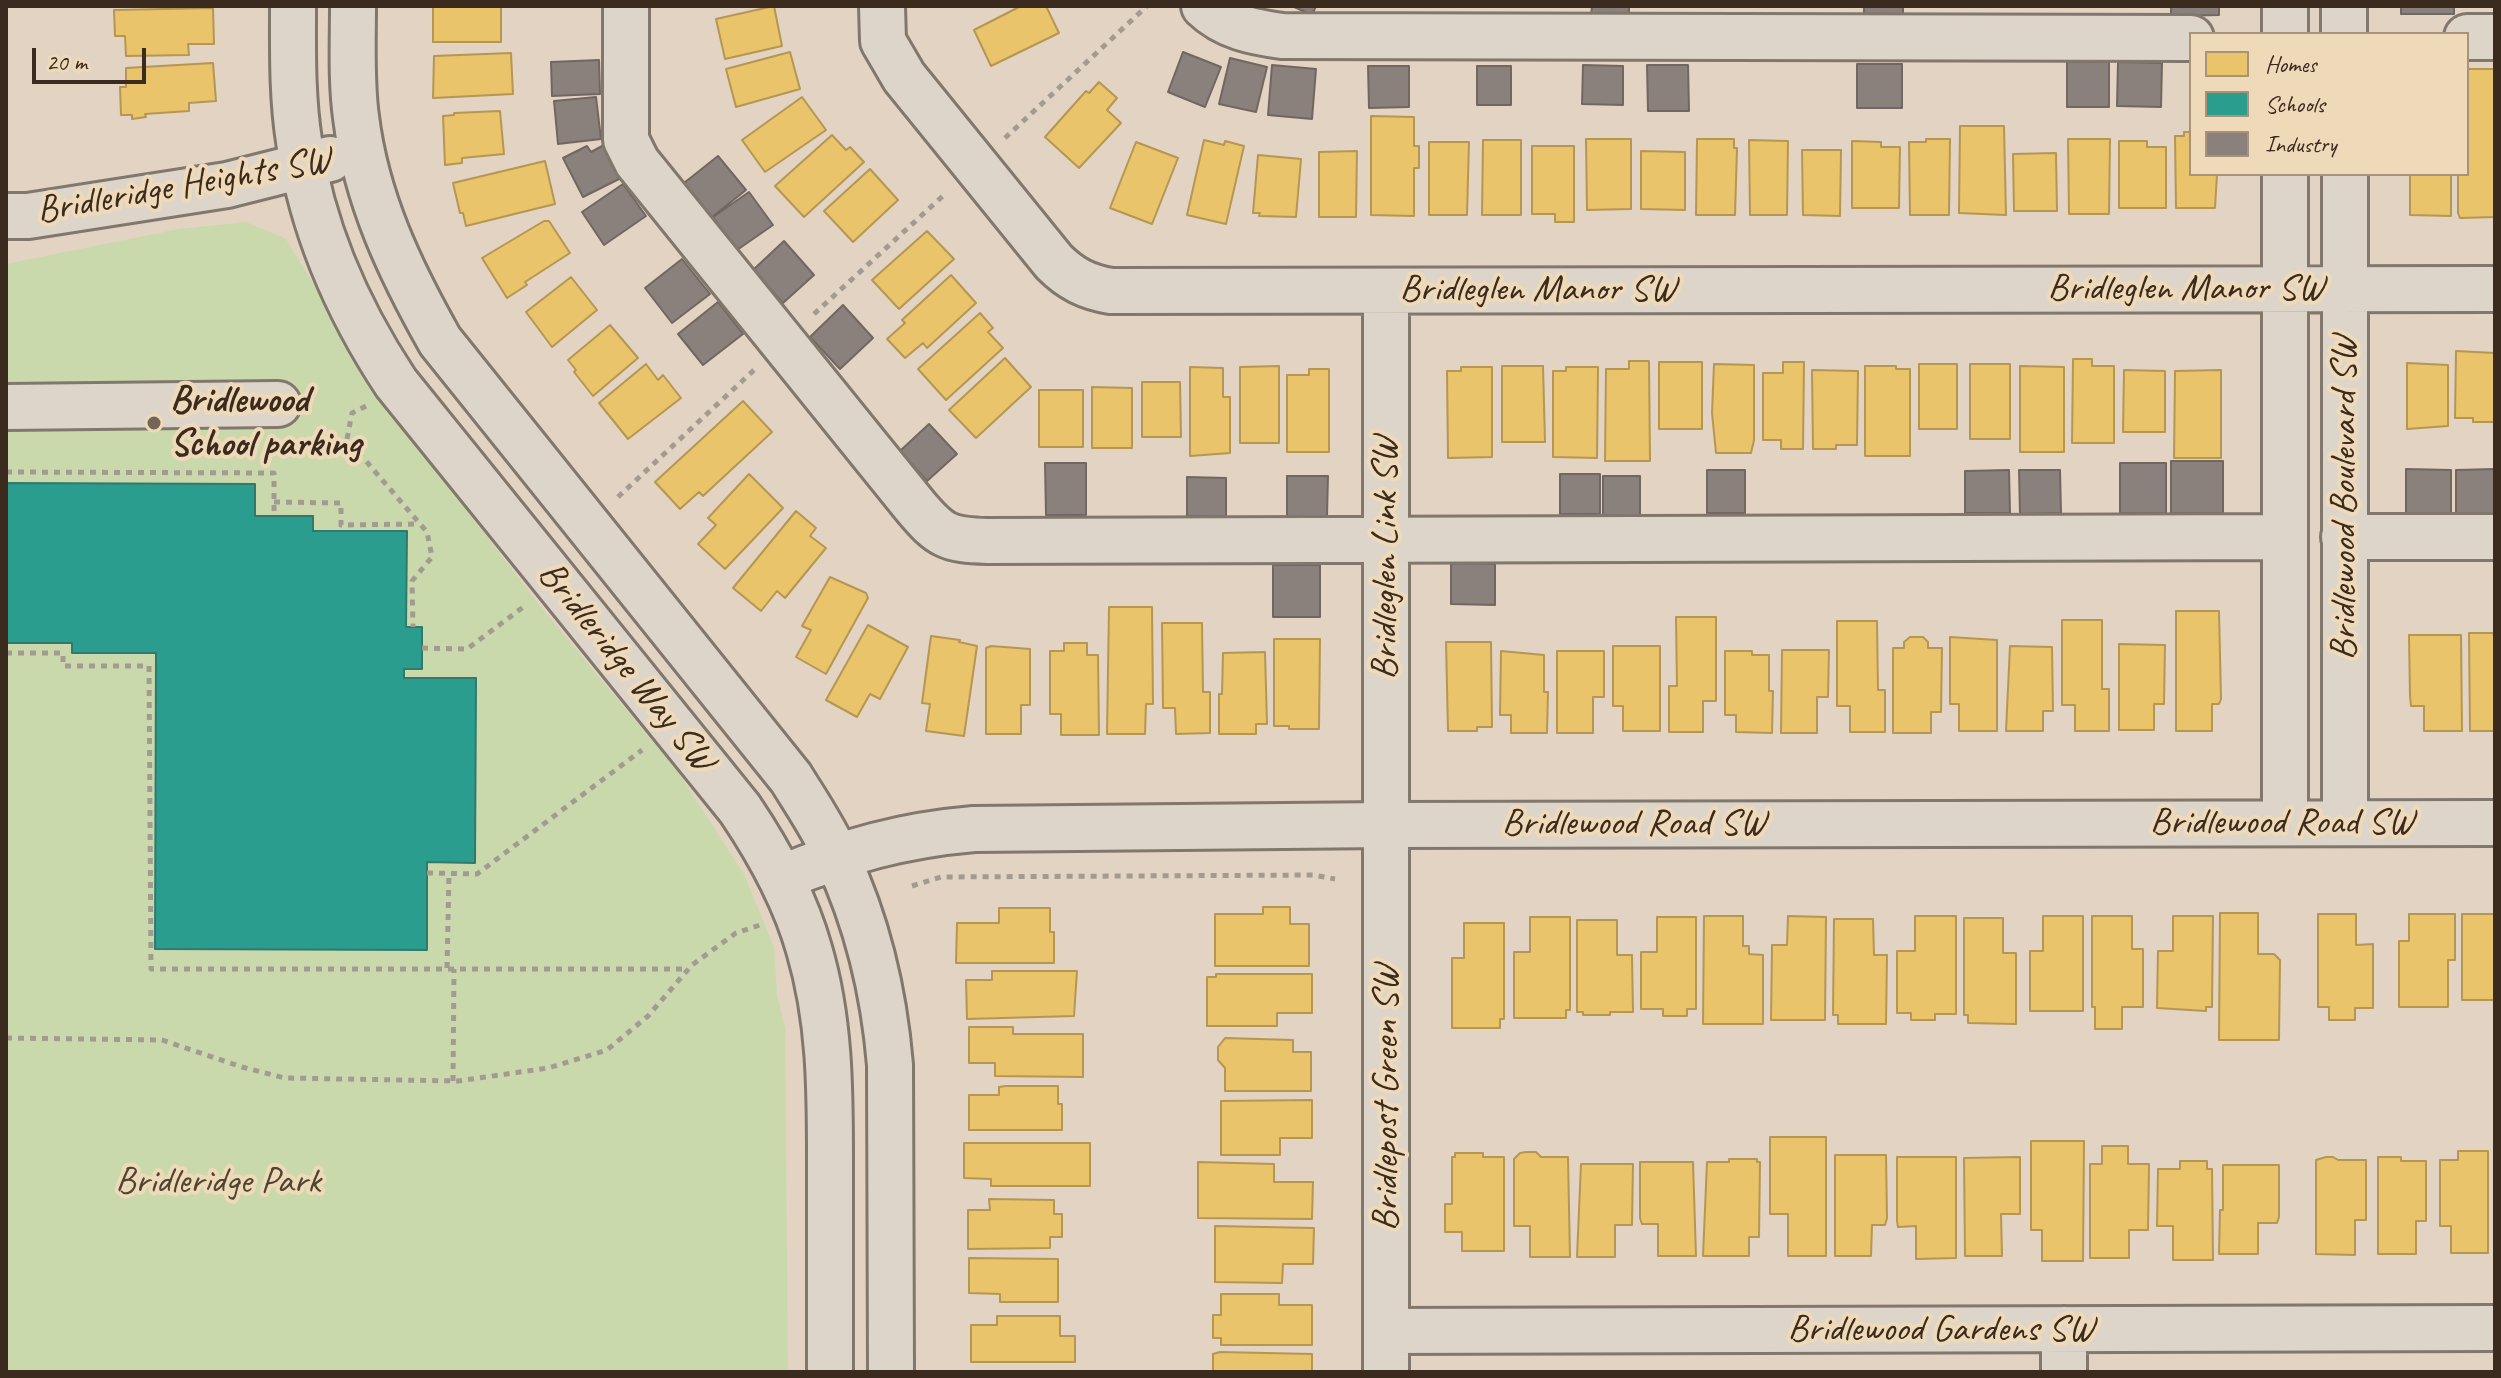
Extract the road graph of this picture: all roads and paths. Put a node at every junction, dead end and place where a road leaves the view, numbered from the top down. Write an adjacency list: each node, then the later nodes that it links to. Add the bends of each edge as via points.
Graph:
1 (293, 6): 15 (street, Bridleridge Way SW, via 293,84)
2 (353, 6): 14 (street, Bridleridge Way SW)
3 (626, 6): 24 (street, via 626,140 653,185)
4 (882, 6): 16 (street, Bridleglen Manor SW, via 883,41 897,67)
5 (1147, 6): 16 (path)
6 (1204, 6): 13 (street, via 1252,32 1282,36)
7 (2285, 6): 9 (street)
8 (2344, 6): 10 (street)
9 (2285, 32)
10 (2344, 32)
11 (2469, 37): 12 (street)
12 (2495, 37)
13 (2189, 38)
14 (362, 153): 15 (street, Bridleridge Heights SW); 32 (street, Bridleridge Way SW, via 380,221 440,341)
15 (303, 165): 19 (street, Bridleridge Heights SW, via 227,185); 49 (street, Bridleridge Way SW, via 342,288 396,383 740,809)
16 (976, 165): 23 (street, Bridleglen Manor SW, via 1054,262 1095,289); 24 (path)
17 (2285, 176): 20 (street, Bridlewood Boulevard SW)
18 (2345, 176): 21 (street, Bridlewood Boulevard SW)
19 (6, 216)
20 (2285, 288): 21 (street, Bridleglen Manor SW); 23 (street, Bridleglen Manor SW); 33 (street, Bridlewood Boulevard SW)
21 (2346, 289): 22 (street, Bridleglen Manor SW); 34 (street, Bridlewood Boulevard SW)
22 (2495, 289)
23 (1386, 291): 36 (street, Bridleglen Link SW)
24 (783, 343): 32 (path); 36 (street, via 931,525 948,538)
25 (371, 403): 31 (path, via 352,413 347,439)
26 (278, 404): 27 (street)
27 (6, 407)
28 (6, 472): 29 (path, via 274,473)
29 (274, 502): 30 (path); 31 (path, via 341,503 341,525)
30 (274, 516)
31 (420, 524): 38 (path, via 432,557 412,581)
32 (588, 525): 46 (street, Bridleridge Way SW, via 768,747)
33 (2285, 537): 36 (street); 42 (street, Bridlewood Boulevard SW)
34 (2344, 537): 35 (street); 43 (street, Bridlewood Boulevard SW)
35 (2495, 537)
36 (1386, 540): 45 (street, Bridleglen Link SW)
37 (534, 598): 39 (path, via 467,649)
38 (413, 627)
39 (422, 648)
40 (6, 653): 53 (path, via 63,653 63,666 149,666 151,969)
41 (652, 742): 48 (path, via 477,874)
42 (2285, 823): 43 (street, Bridlewood Road SW); 45 (street, Bridlewood Road SW)
43 (2345, 823): 44 (street, Bridlewood Road SW)
44 (2495, 823)
45 (1386, 825): 46 (street, Bridlewood Road SW, via 974,829 908,836); 59 (street, Bridlepost Green SW)
46 (836, 855): 49 (street, Bridlewood Road SW); 61 (street, Bridleridge Way SW, via 868,939 886,1019)
47 (427, 873): 48 (path)
48 (449, 873): 53 (path)
49 (781, 878): 60 (street, Bridleridge Way SW, via 809,949 826,1026)
50 (1335, 879): 51 (path, via 941,877)
51 (912, 886)
52 (768, 923): 54 (path, via 736,933)
53 (450, 969): 54 (path); 56 (path)
54 (688, 969): 56 (path, via 648,1016 607,1050 548,1068)
55 (6, 1038): 56 (path, via 162,1040 285,1078)
56 (453, 1081)
57 (2495, 1328): 58 (street, Bridlewood Gardens SW)
58 (2064, 1329): 59 (street, Bridlewood Gardens SW); 62 (street)
59 (1386, 1352)
60 (830, 1372)
61 (891, 1372)
62 (2064, 1372)

